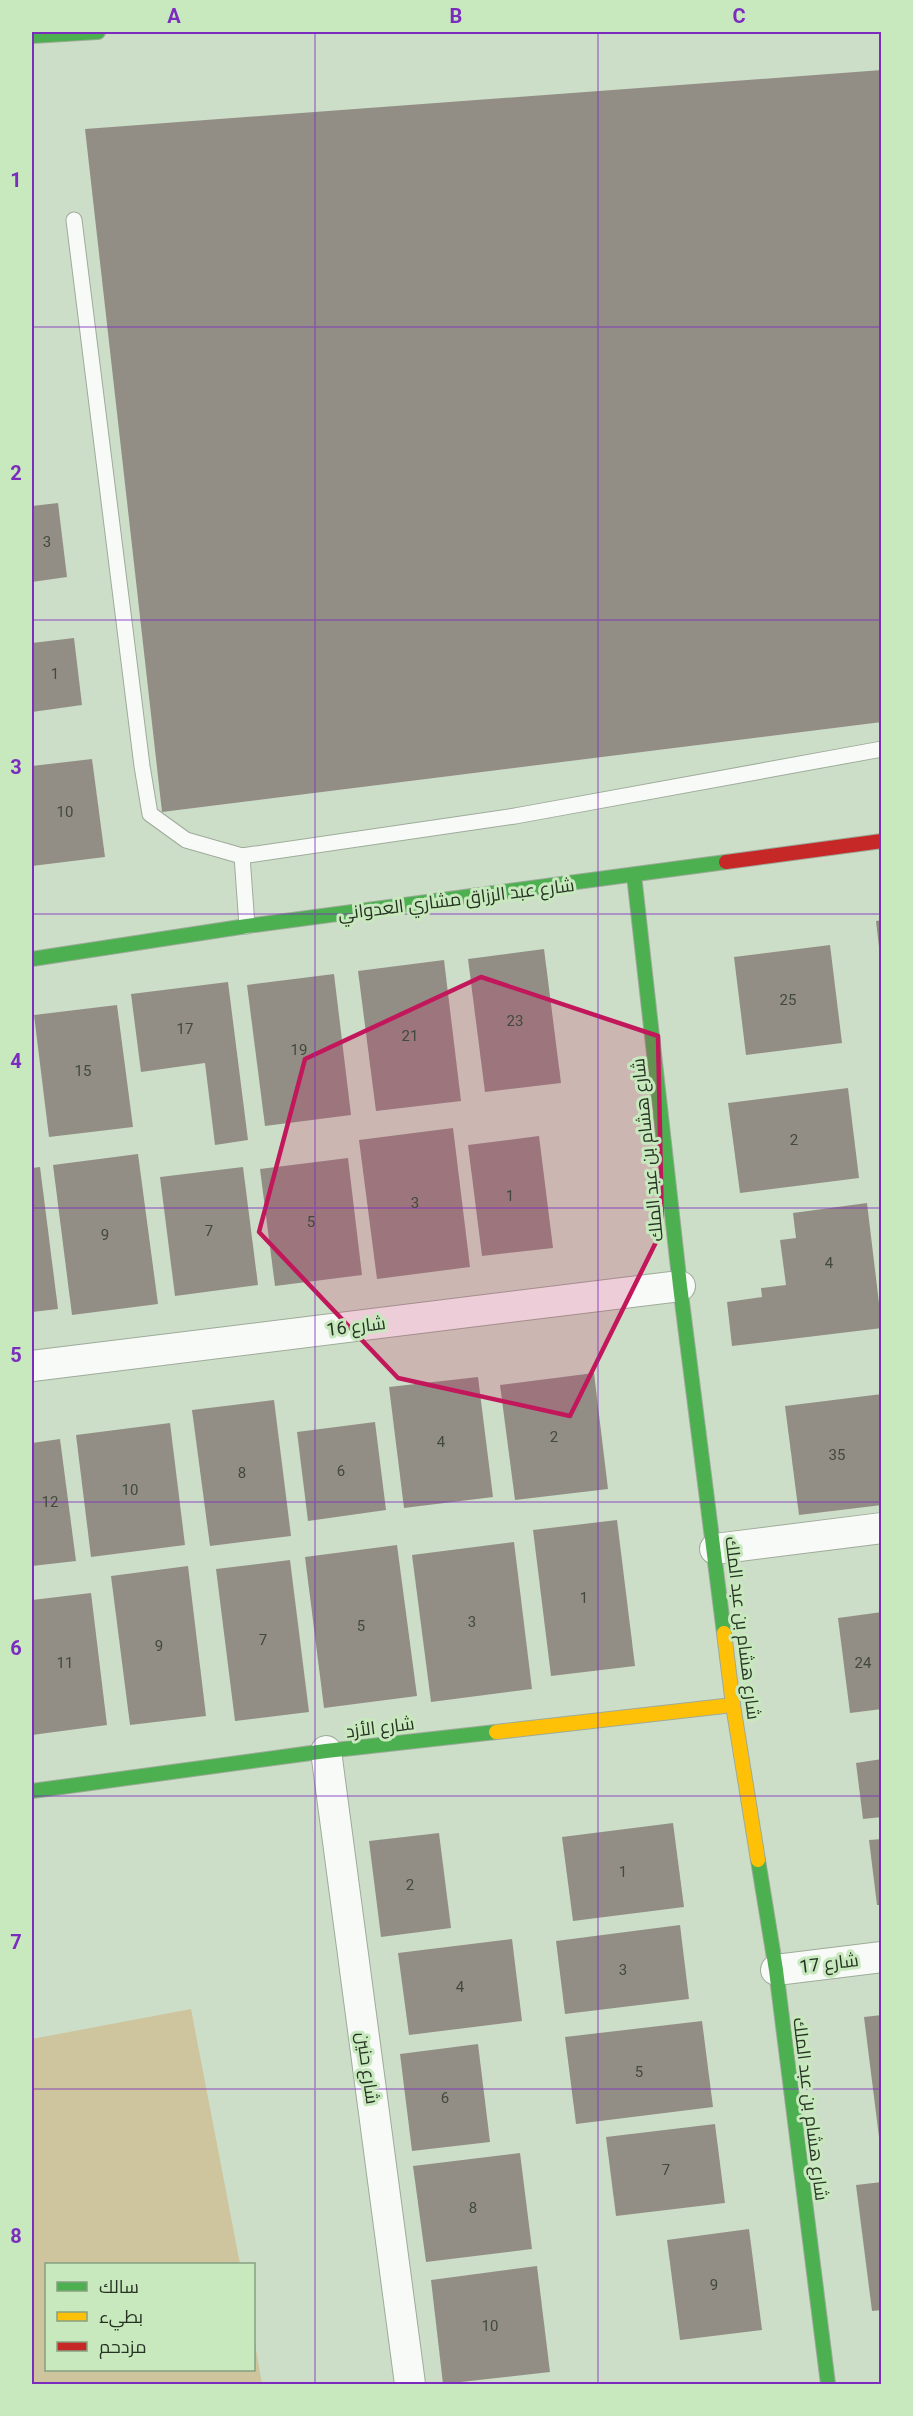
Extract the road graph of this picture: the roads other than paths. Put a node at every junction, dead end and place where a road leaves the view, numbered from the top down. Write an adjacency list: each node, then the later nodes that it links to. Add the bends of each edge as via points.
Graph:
1 (98, 32): 2 (street)
2 (32, 36)
3 (74, 220): 6 (lane, via 150,814 186,840)
4 (882, 749): 6 (lane, via 515,816)
5 (882, 841): 7 (street, شارع عبد الرزاق مشاري العدواني)
6 (242, 856): 8 (lane)
7 (634, 875): 8 (street, شارع عبد الرزاق مشاري العدواني); 10 (street, شارع هشام بن عبد الملك)
8 (247, 926): 9 (street, شارع عبد الرزاق مشاري العدواني)
9 (32, 959)
10 (680, 1286): 11 (street, شارع 16); 13 (street, شارع هشام بن عبد الملك)
11 (32, 1366)
12 (882, 1528): 13 (street)
13 (715, 1549): 14 (street, شارع هشام بن عبد الملك)
14 (733, 1705): 15 (street, شارع الأزد); 18 (street, شارع هشام بن عبد الملك)
15 (326, 1751): 16 (street, شارع الأزد); 19 (street, شارع حنين)
16 (32, 1791)
17 (882, 1957): 18 (street, شارع 17)
18 (776, 1970): 20 (street, شارع هشام بن عبد الملك)
19 (410, 2385)
20 (828, 2385)

